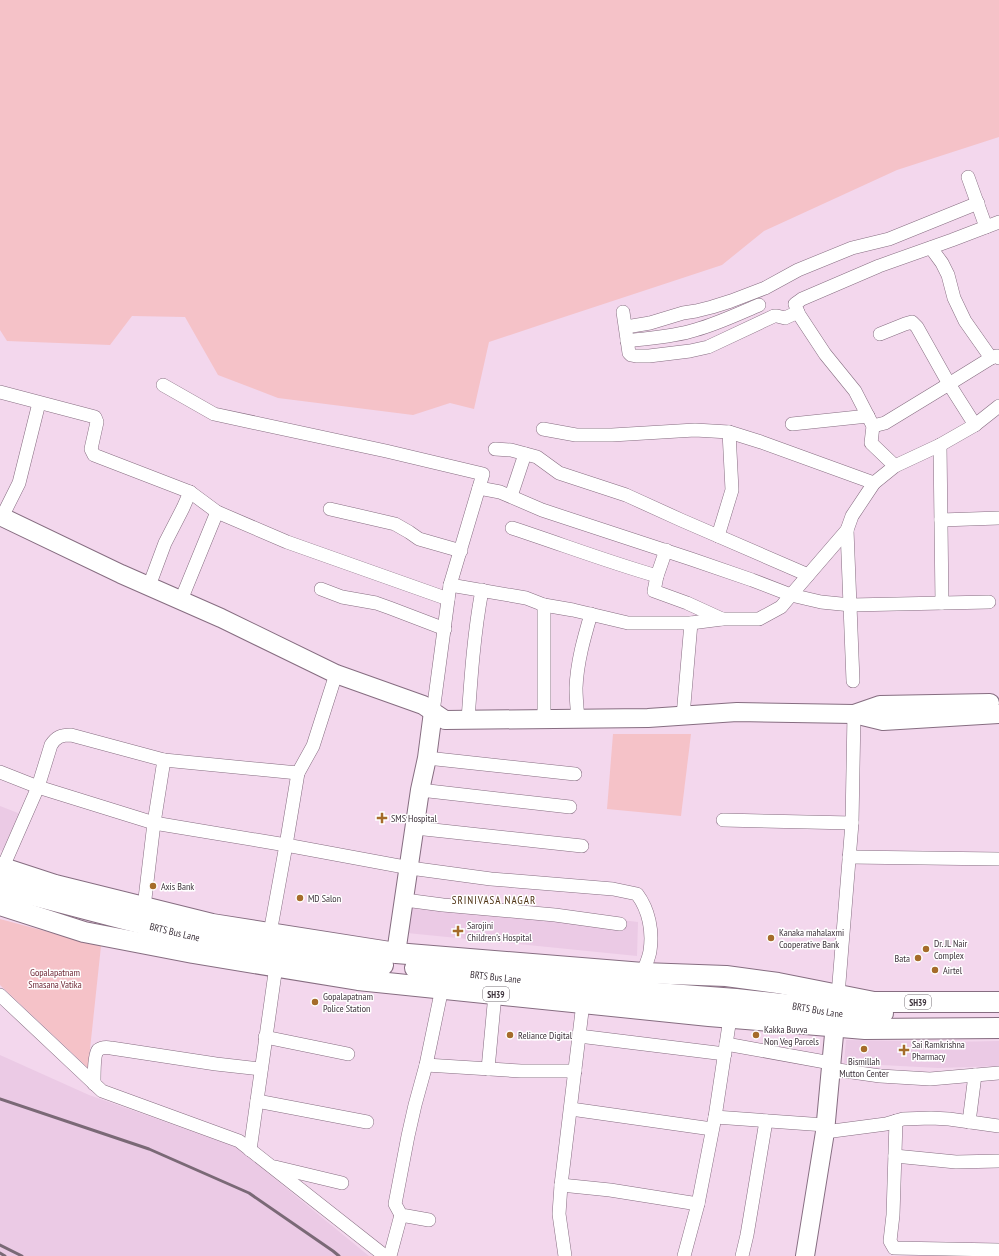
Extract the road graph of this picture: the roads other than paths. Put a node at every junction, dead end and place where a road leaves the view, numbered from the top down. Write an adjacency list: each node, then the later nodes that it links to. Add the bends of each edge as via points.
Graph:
1 (968, 176): 2 (street)
2 (978, 203): 4 (street); 6 (street, via 889,239 845,251)
3 (999, 222): 4 (street)
4 (986, 227): 5 (street)
5 (931, 248): 9 (street, via 880,266 802,299 796,304); 14 (street, via 948,275 954,298 965,322)
6 (753, 292): 7 (street); 11 (street, via 712,307)
7 (759, 305): 10 (street); 13 (street, via 694,331)
8 (623, 312): 11 (street)
9 (798, 312): 10 (street, via 785,318 777,316); 20 (street, via 825,354 855,391)
10 (765, 321): 13 (street, via 708,347 690,351 636,356 629,353)
11 (626, 328): 13 (street)
12 (880, 334): 15 (street, via 912,322)
13 (627, 341)
14 (995, 358): 15 (street)
15 (948, 384): 20 (street, via 885,424); 22 (street)
16 (163, 385): 30 (street, via 214,414 483,474)
17 (0, 392): 18 (street)
18 (39, 403): 31 (street, via 95,417 97,422 91,449 94,455); 35 (street, via 19,483)
19 (999, 406): 22 (street)
20 (870, 421): 21 (street); 28 (street, via 870,443)
21 (792, 424)
22 (974, 425): 25 (street)
23 (543, 429): 24 (street, via 576,435 695,430)
24 (729, 432): 29 (street); 40 (street, via 732,490)
25 (940, 445): 28 (street); 37 (street)
26 (495, 449): 27 (street)
27 (525, 454): 32 (street); 40 (street, via 537,457 559,473 626,495)
28 (895, 466): 29 (street)
29 (874, 483): 39 (street, via 852,516)
30 (479, 488): 32 (street); 41 (street)
31 (190, 492): 34 (street); 46 (street, via 165,543)
32 (511, 496): 42 (street, via 542,510)
33 (330, 509): 41 (street, via 395,524 419,539)
34 (217, 512): 50 (street, via 287,542); 51 (street)
35 (1, 517): 46 (street)
36 (999, 518): 37 (street)
37 (941, 520): 53 (street)
38 (512, 528): 44 (street)
39 (847, 530): 43 (street); 55 (street)
40 (718, 536): 43 (street)
41 (460, 550): 45 (street)
42 (666, 550): 44 (street); 49 (street)
43 (808, 575): 49 (street)
44 (657, 576): 57 (street, via 654,591)
45 (450, 585): 48 (street); 50 (street)
46 (149, 586): 51 (street)
47 (321, 590): 59 (street, via 376,603)
48 (482, 590): 54 (street, via 526,598); 69 (street, via 471,663)
49 (791, 595): 55 (street, via 820,602); 57 (street, via 781,607 759,619)
50 (448, 599): 59 (street)
51 (181, 600): 60 (street)
52 (989, 602): 53 (street)
53 (942, 603): 55 (street)
54 (544, 605): 56 (street); 67 (street)
55 (851, 605): 61 (street)
56 (591, 614): 58 (street, via 628,623); 68 (street, via 578,665)
57 (722, 619): 58 (street)
58 (691, 623): 66 (street)
59 (444, 629): 63 (street)
60 (336, 674): 63 (street, via 423,705); 73 (street, via 314,746)
61 (853, 681)
62 (999, 702): 64 (street, via 880,705)
63 (433, 712): 69 (street, via 445,720); 70 (street)
64 (854, 714): 65 (street, via 883,721); 66 (street, via 737,712); 80 (street)
65 (999, 714)
66 (683, 716): 68 (street)
67 (544, 719): 68 (street); 69 (street)
68 (578, 719)
69 (468, 720)
70 (427, 758): 74 (street); 76 (street)
71 (164, 760): 73 (street); 75 (street, via 71,735 59,736 51,745); 79 (street)
72 (0, 772): 75 (street)
73 (298, 773): 82 (street)
74 (575, 774)
75 (38, 787): 79 (street); 87 (street)
76 (420, 790): 77 (street); 81 (street)
77 (570, 807)
78 (723, 820): 80 (street)
79 (154, 823): 82 (street); 90 (street)
80 (852, 823): 84 (street)
81 (415, 828): 83 (street); 86 (street)
82 (286, 845): 86 (street); 92 (street)
83 (582, 846)
84 (849, 857): 85 (street); 101 (street)
85 (999, 859)
86 (410, 868): 88 (street); 95 (street, via 491,879 613,889 637,894 651,925 650,951)
87 (1, 873): 90 (main road, SH39); 101 (main road, BRTS Bus Lane, via 16,891 208,939 297,954 400,967)
88 (405, 900): 91 (street); 93 (street)
89 (0, 905): 94 (main road, SH39, via 84,932)
90 (144, 907): 92 (main road, SH39, via 212,924)
91 (620, 924)
92 (270, 933): 93 (main road, SH39)
93 (396, 953): 95 (main road, SH39)
94 (276, 966): 96 (main road, SH39, via 358,980); 106 (street)
95 (643, 972): 101 (main road, SH39, via 726,976 778,983)
96 (442, 988): 97 (main road, SH39); 109 (street)
97 (495, 994): 100 (main road, SH39); 112 (street)
98 (0, 995): 116 (street)
99 (999, 1002): 101 (main road, SH39, via 874,1002)
100 (583, 1003): 103 (main road, SH39); 105 (street)
101 (836, 1011): 102 (main road, BRTS Bus Lane); 103 (main road, SH39); 104 (main road, SH39, via 864,1029); 110 (street)
102 (999, 1016)
103 (730, 1018): 107 (street)
104 (999, 1028)
105 (579, 1036): 107 (street); 113 (street)
106 (265, 1037): 108 (street); 111 (street)
107 (725, 1049): 110 (street); 123 (street)
108 (348, 1054)
109 (426, 1065): 112 (street); 133 (street, via 415,1105 395,1204)
110 (831, 1066): 115 (street, via 880,1076 930,1079); 125 (street)
111 (261, 1069): 116 (street, via 103,1047 96,1053); 117 (street)
112 (488, 1069): 113 (street)
113 (575, 1071): 118 (street)
114 (999, 1073): 115 (street)
115 (975, 1075): 122 (street)
116 (94, 1084): 126 (street, via 102,1091 239,1141)
117 (256, 1101): 121 (street); 126 (street)
118 (571, 1109): 123 (street); 131 (street)
119 (766, 1121): 123 (street); 125 (street); 140 (street)
120 (896, 1121): 122 (street, via 931,1118); 125 (street, via 886,1124); 127 (street)
121 (367, 1122)
122 (969, 1122): 124 (street)
123 (713, 1123): 132 (street)
124 (999, 1126)
125 (825, 1128): 141 (street)
126 (250, 1150): 129 (street)
127 (895, 1156): 128 (street, via 956,1162); 135 (street, via 890,1241 894,1248)
128 (999, 1161)
129 (270, 1166): 130 (street); 136 (street)
130 (342, 1183)
131 (561, 1185): 132 (street); 138 (street, via 559,1214)
132 (698, 1204): 139 (street)
133 (401, 1215): 134 (street); 137 (street)
134 (429, 1220)
135 (999, 1250)
136 (384, 1256)
137 (390, 1256)
138 (564, 1256)
139 (684, 1256)
140 (742, 1256)
141 (805, 1256)

